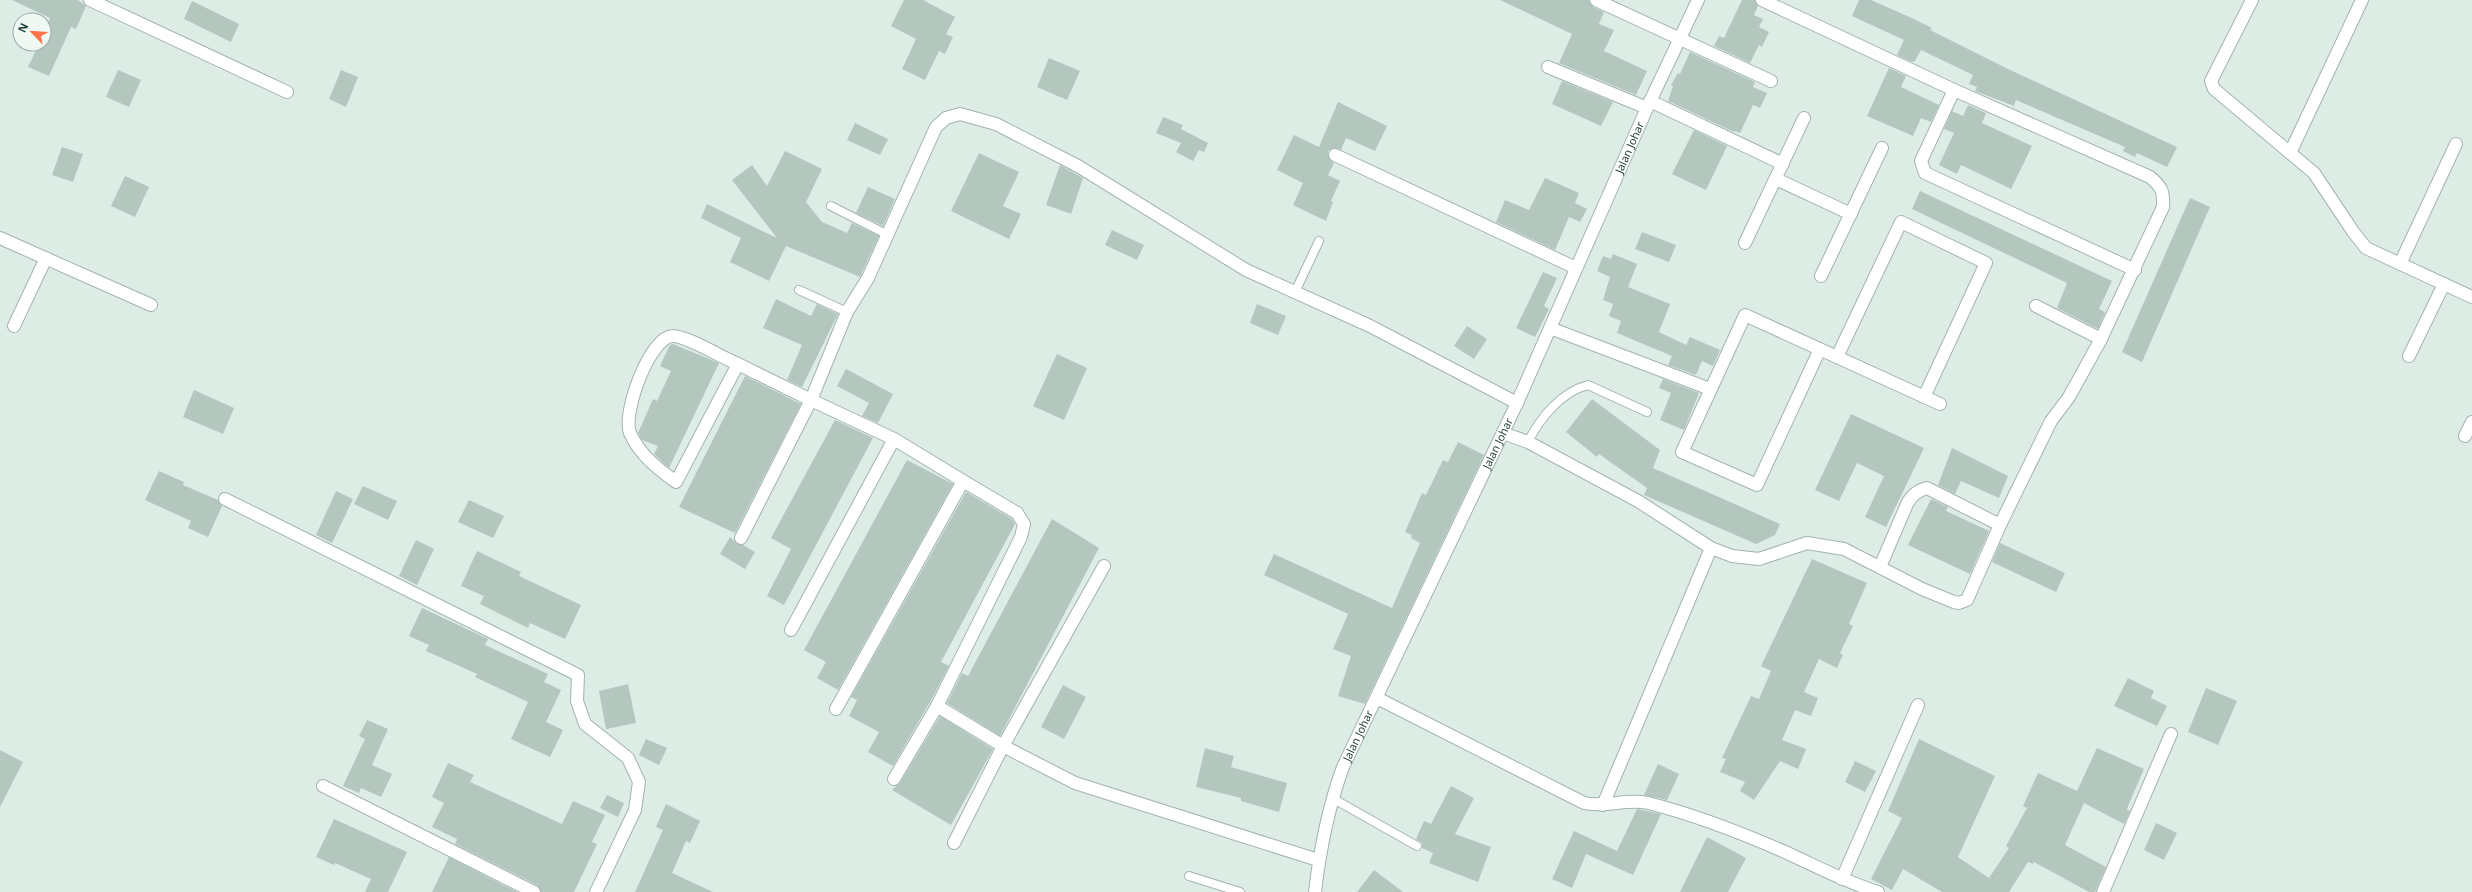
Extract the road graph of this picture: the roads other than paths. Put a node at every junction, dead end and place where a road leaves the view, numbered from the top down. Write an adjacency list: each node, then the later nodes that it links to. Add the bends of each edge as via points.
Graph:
1 (90, 0): 11 (street)
2 (1596, 0): 7 (street)
3 (1698, 0): 7 (street, Jalan Johar)
4 (1762, 0): 10 (street)
5 (2252, 0): 16 (street, via 2211,81 2214,89)
6 (2362, 0): 16 (street)
7 (1680, 38): 9 (street); 12 (street, Jalan Johar)
8 (1548, 67): 12 (street)
9 (1771, 81)
10 (1954, 90): 29 (street, via 2150,177 2160,185 2164,193 2163,208); 29 (street, via 1922,161 1925,173)
11 (288, 92)
12 (1649, 105): 18 (street); 28 (street, Jalan Johar)
13 (1804, 118): 18 (street)
14 (2456, 144): 27 (street)
15 (1882, 148): 21 (street)
16 (2290, 153): 27 (street, via 2314,174 2366,248)
17 (1334, 155): 28 (street)
18 (1783, 164): 19 (street)
19 (1776, 178): 21 (street); 25 (street)
20 (831, 206): 22 (lane)
21 (1851, 214): 30 (street)
22 (888, 235): 33 (street, via 936,126 946,118 960,114 996,124 1078,166 1246,270); 37 (street, via 868,278)
23 (0, 238): 26 (street)
24 (1319, 241): 33 (lane)
25 (1745, 243)
26 (46, 258): 35 (street); 38 (street)
27 (2400, 264): 31 (street)
28 (1576, 268): 39 (street, Jalan Johar)
29 (2135, 270): 40 (street)
30 (1821, 276)
31 (2444, 284): 34 (street); 42 (street)
32 (799, 290): 37 (lane)
33 (1295, 292): 48 (street, via 1370,326)
34 (2472, 297)
35 (151, 305)
36 (2036, 306): 40 (street)
37 (847, 312): 47 (street)
38 (14, 326)
39 (1550, 328): 45 (street); 48 (street, Jalan Johar)
40 (2101, 338): 58 (street, via 2069,397 2051,420)
41 (1820, 349): 43 (street); 45 (street, via 1744,315); 45 (street, via 1757,485 1682,452)
42 (2409, 356)
43 (1837, 357): 46 (street); 46 (street, via 1901,222 1986,262)
44 (738, 364): 44 (street, via 687,340 672,336 661,340 654,350 633,394 629,413 630,433 656,468 676,482); 47 (street)
45 (1710, 389)
46 (1924, 397): 49 (street)
47 (811, 400): 54 (street); 59 (street)
48 (1517, 403): 52 (street, Jalan Johar)
49 (1940, 404)
50 (1647, 412): 55 (lane, via 1588,385 1566,394 1534,431)
51 (2472, 422): 53 (street)
52 (1503, 433): 55 (street); 64 (street, Jalan Johar)
53 (2465, 436)
54 (894, 438): 56 (street); 63 (street)
55 (1528, 442): 60 (street, via 1638,501)
56 (963, 481): 66 (street, via 1017,514 1024,524); 67 (street)
57 (225, 500): 79 (street, via 578,675 577,701 585,724 628,758 639,782 635,810)
58 (2000, 525): 62 (street, via 1927,488 1920,490 1907,504); 62 (street, via 1975,584 1967,600 1963,602 1954,602 1922,589)
59 (741, 538)
60 (1711, 548): 62 (street, via 1732,556 1759,559 1807,543 1844,549); 73 (street)
61 (1104, 566): 69 (street)
62 (1880, 567)
63 (790, 630)
64 (1376, 698): 72 (street, Jalan Johar, via 1343,767); 73 (street, via 1584,803)
65 (1918, 705): 78 (street)
66 (937, 706): 69 (street); 70 (street)
67 (836, 709)
68 (2171, 734): 84 (street)
69 (1003, 746): 74 (street); 76 (street, via 1075,783)
70 (894, 779)
71 (324, 786): 80 (street)
72 (1332, 798): 75 (lane); 76 (street, Jalan Johar)
73 (1603, 805): 78 (street, via 1641,802 1679,812 1785,852)
74 (954, 843)
75 (1417, 846)
76 (1318, 860): 82 (street, Jalan Johar)
77 (1189, 876): 81 (lane)
78 (1842, 879): 83 (street)
79 (599, 891)
80 (534, 892)
81 (1240, 892)
82 (1315, 892)
83 (1878, 892)
84 (2103, 892)

